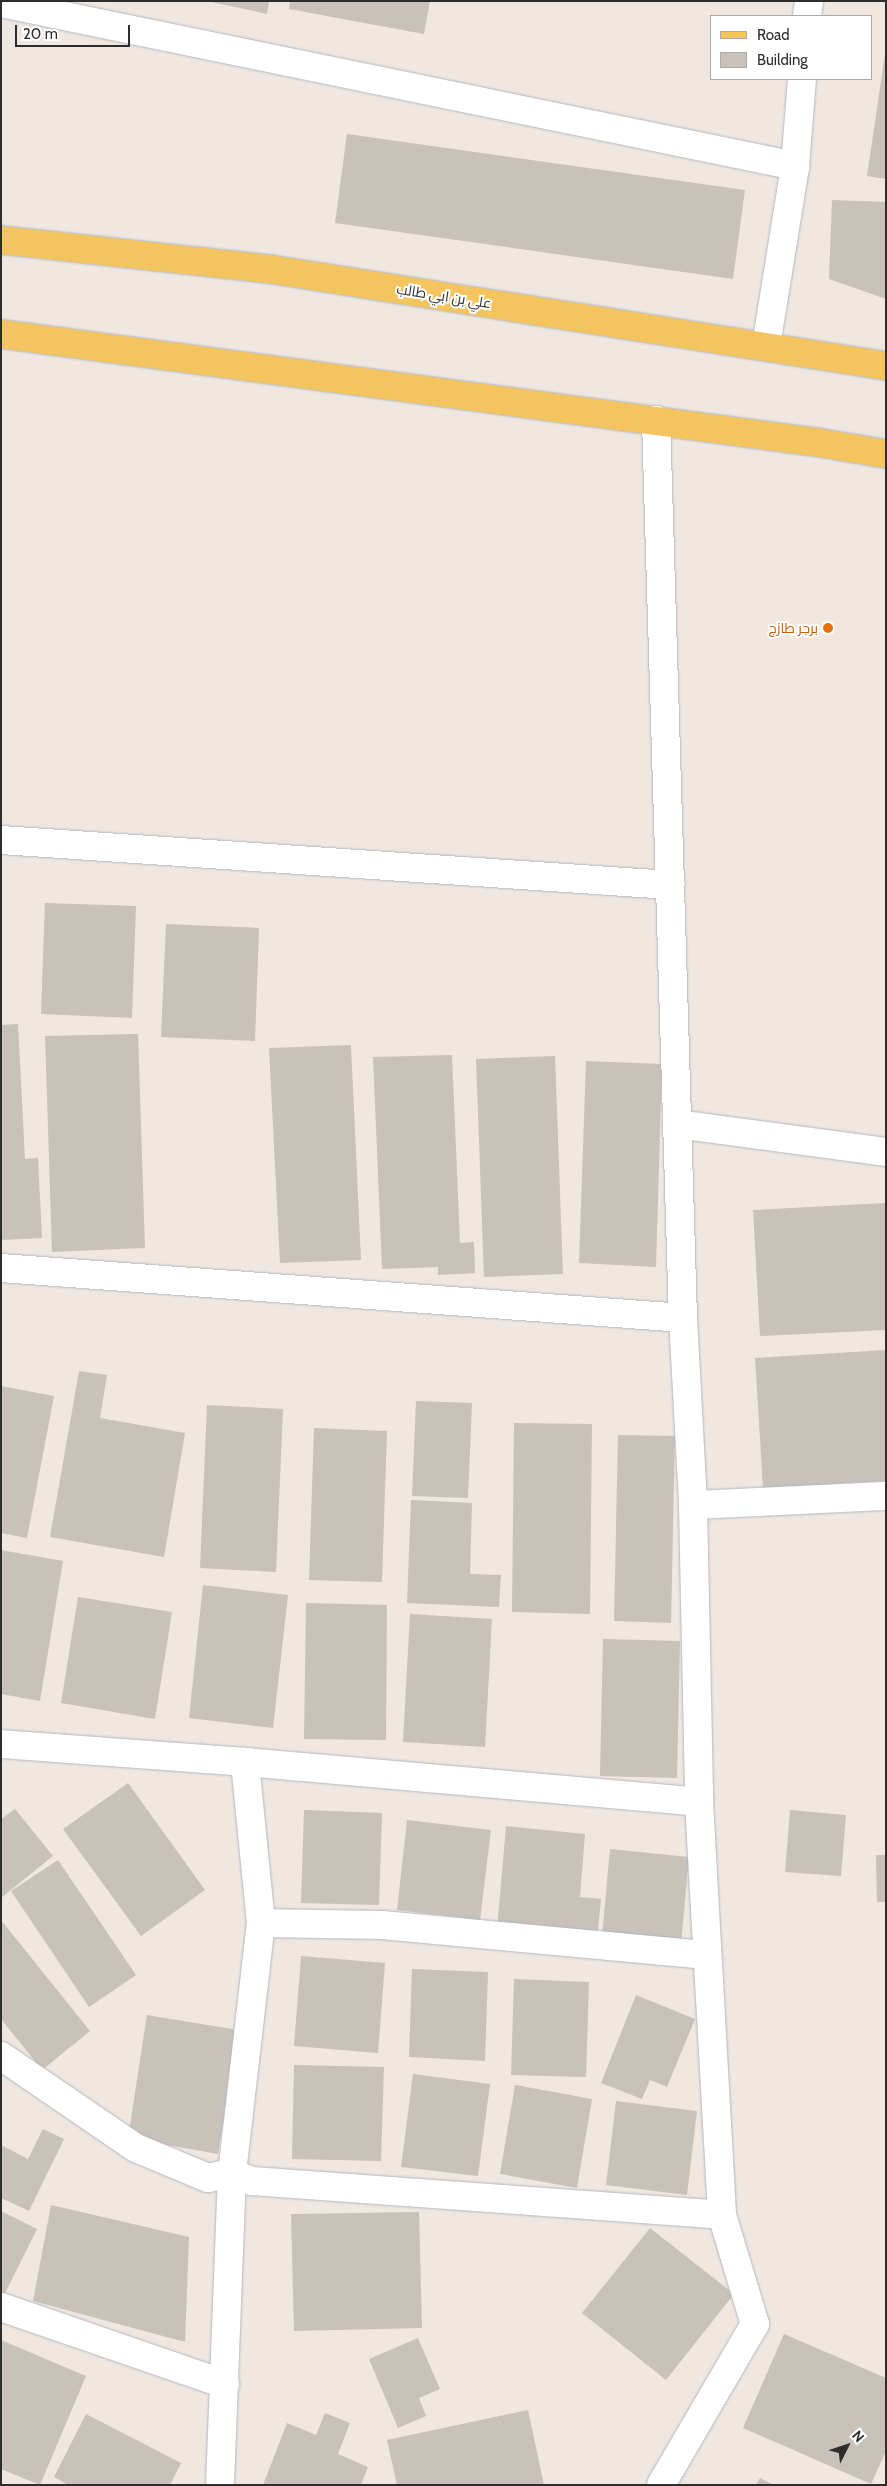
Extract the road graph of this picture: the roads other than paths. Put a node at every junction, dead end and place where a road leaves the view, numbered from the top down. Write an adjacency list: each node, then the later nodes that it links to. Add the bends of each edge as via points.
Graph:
1 (809, 1): 3 (street)
2 (1, 3): 5 (street)
3 (808, 15)
4 (802, 80): 5 (street)
5 (795, 166): 8 (street)
6 (1, 240): 8 (main road, علي بن ابي طالب, via 269,269)
7 (1, 334): 10 (main road)
8 (766, 346): 9 (main road, علي بن ابي طالب)
9 (886, 366)
10 (656, 420): 11 (main road); 13 (street)
11 (886, 454)
12 (1, 840): 13 (street)
13 (670, 885): 14 (street)
14 (677, 1124): 15 (street); 17 (street)
15 (886, 1152)
16 (1, 1268): 17 (street)
17 (683, 1318): 19 (street)
18 (886, 1496): 19 (street)
19 (693, 1505): 22 (street)
20 (1, 1744): 21 (street)
21 (245, 1762): 22 (street); 23 (street)
22 (699, 1802): 24 (street)
23 (261, 1923): 24 (street, via 382,1926); 26 (street)
24 (708, 1956): 27 (street)
25 (1, 2056): 26 (street, via 136,2148 208,2178)
26 (232, 2173): 27 (street, via 252,2181); 29 (street)
27 (722, 2215): 31 (street, via 755,2324)
28 (1, 2307): 29 (street)
29 (225, 2384): 30 (street)
30 (220, 2485)
31 (661, 2485)

